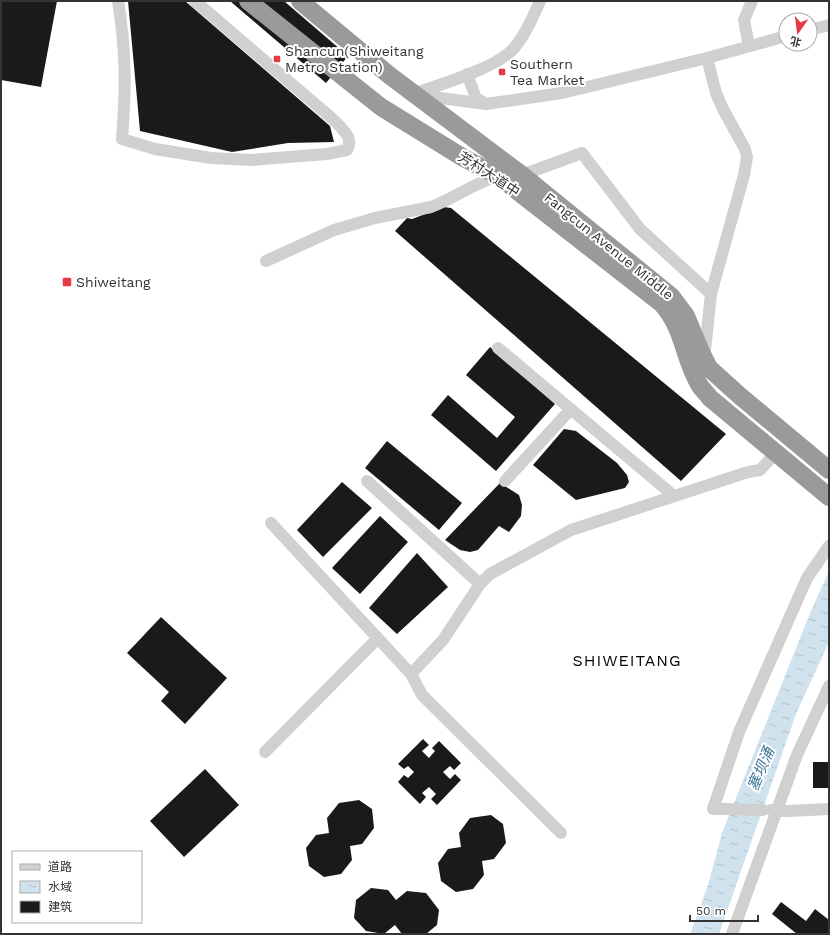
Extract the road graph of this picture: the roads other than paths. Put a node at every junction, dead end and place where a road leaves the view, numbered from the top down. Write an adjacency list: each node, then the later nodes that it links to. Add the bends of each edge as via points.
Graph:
1 (118, 1): 2 (street, via 125,56 122,139 155,149 243,160 327,154 347,150 350,145 349,138 335,121)
2 (195, 1)
3 (248, 1): 16 (highway, Fangcun Avenue Middle, via 381,107)
4 (300, 1): 13 (highway, Fangcun Avenue Middle)
5 (540, 1): 12 (street, via 515,48 505,57)
6 (752, 1): 10 (street, via 744,20)
7 (829, 25): 8 (street)
8 (818, 28)
9 (778, 38): 10 (street)
10 (749, 46): 11 (street)
11 (707, 58): 14 (street, via 575,90); 18 (street, via 716,94 747,157)
12 (467, 74): 13 (street); 14 (street, via 476,98)
13 (413, 94): 14 (street); 15 (highway, Fangcun Avenue Middle)
14 (486, 104)
15 (522, 175): 18 (street, via 582,153 640,228); 23 (highway, Fangcun Avenue Middle, via 671,296 686,316 709,368)
16 (498, 176): 17 (street, via 431,207 375,218 334,230); 22 (highway, Fangcun Avenue Middle, via 662,304 680,334 700,386 710,398)
17 (266, 261)
18 (711, 294): 20 (street)
19 (498, 348): 21 (street)
20 (705, 350)
21 (571, 409): 25 (street); 26 (street)
22 (776, 453): 26 (street, via 760,470); 27 (highway, Fangcun Avenue Middle)
23 (829, 470)
24 (367, 481): 30 (street)
25 (505, 481)
26 (674, 496): 30 (street, via 571,530 490,574)
27 (829, 497)
28 (271, 523): 31 (street)
29 (829, 546): 35 (street, bridge, via 807,578 739,732 719,809)
30 (480, 584): 32 (street, via 443,640)
31 (378, 638): 32 (street); 34 (street)
32 (411, 674): 37 (street, via 422,695)
33 (829, 686): 35 (street, via 797,755)
34 (265, 752)
35 (777, 810): 36 (street); 38 (street)
36 (829, 810)
37 (561, 833)
38 (732, 934)

